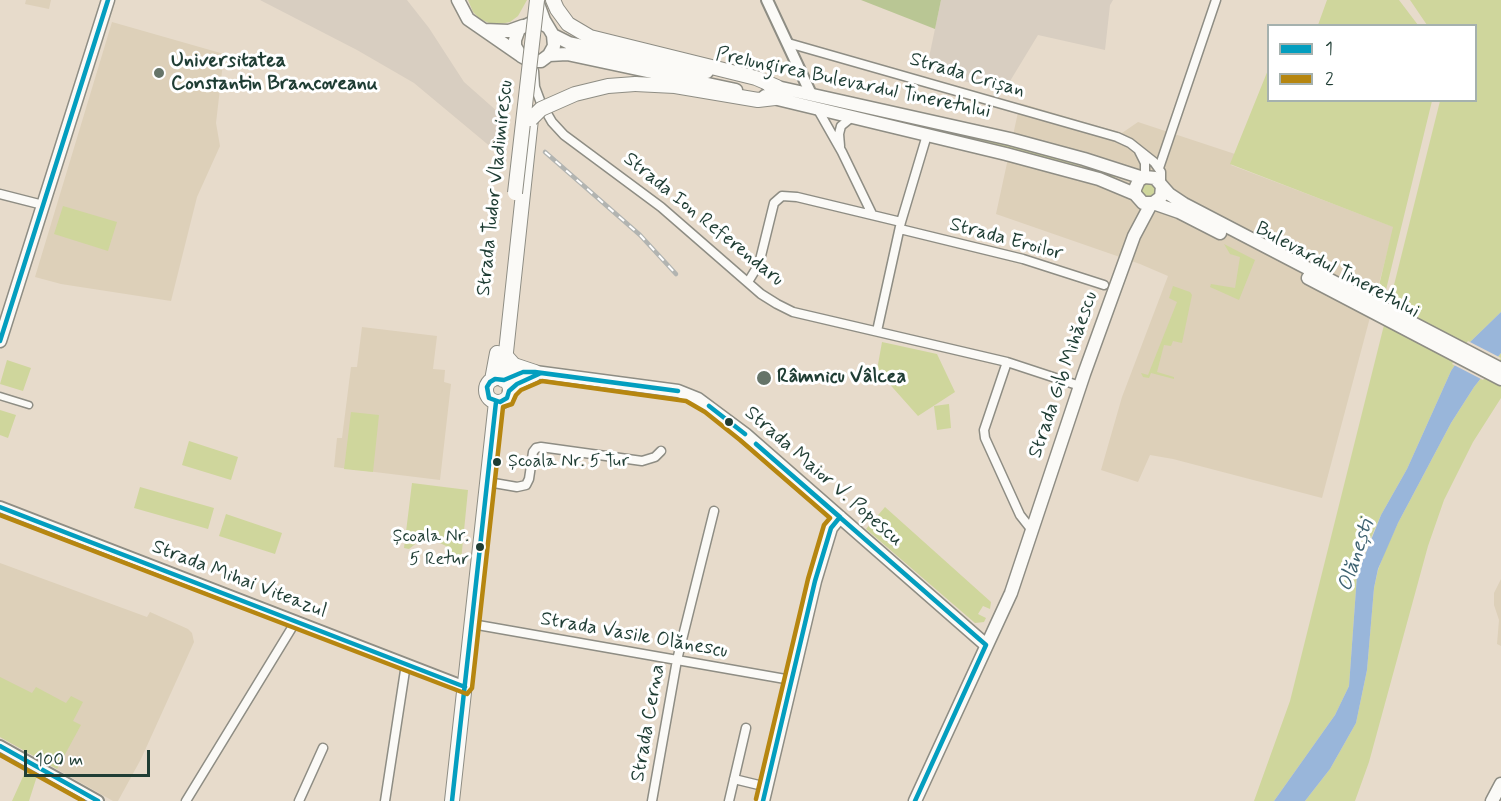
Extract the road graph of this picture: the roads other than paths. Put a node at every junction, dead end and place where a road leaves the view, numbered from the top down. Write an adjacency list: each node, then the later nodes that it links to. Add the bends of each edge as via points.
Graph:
1 (108, 0): 30 (main road)
2 (458, 0): 9 (main road, via 468,19)
3 (537, 0): 8 (main road); 10 (main road); 36 (main road, Strada Tudor Vladimirescu, bridge)
4 (545, 0): 20 (main road, Strada Tudor Vladimirescu)
5 (553, 0): 16 (main road, via 562,18 582,34 756,78)
6 (767, 0): 11 (street)
7 (1216, 0): 24 (street)
8 (526, 24): 9 (main road, via 509,31); 10 (main road, Prelungirea Bulevardul Tineretului, via 537,22); 13 (main road, via 515,40)
9 (483, 30): 13 (main road)
10 (551, 31): 12 (main road, via 554,46); 16 (main road, Prelungirea Bulevardul Tineretului, via 570,43)
11 (788, 43): 15 (street); 22 (street, Strada Crișan, via 1118,137)
12 (549, 55): 14 (main road); 16 (main road, Prelungirea Bulevardul Tineretului, via 567,54)
13 (521, 56): 14 (main road)
14 (536, 62): 34 (street, Strada Ion Referendaru, via 537,94 564,135 661,207)
15 (804, 78): 16 (main road, via 798,86); 17 (street)
16 (780, 92): 17 (main road, Prelungirea Bulevardul Tineretului); 18 (main road, Prelungirea Bulevardul Tineretului); 20 (main road, bridge, via 758,100 682,87 608,86 553,103)
17 (811, 94): 25 (main road, Prelungirea Bulevardul Tineretului, via 1010,139)
18 (817, 108): 19 (main road, Prelungirea Bulevardul Tineretului); 23 (street)
19 (852, 117): 21 (main road, Prelungirea Bulevardul Tineretului); 23 (street, via 839,130)
20 (531, 119): 36 (main road, Strada Tudor Vladimirescu)
21 (927, 135): 28 (main road, Prelungirea Bulevardul Tineretului, via 1088,176); 32 (street)
22 (1134, 147): 24 (street, Strada Crișan); 25 (street, via 1144,159)
23 (842, 152): 31 (street)
24 (1159, 168): 26 (street)
25 (1144, 177): 26 (main road, Bulevardul Tineretului, via 1155,178); 28 (main road, via 1136,185)
26 (1161, 185): 29 (main road, via 1161,196); 37 (main road, Bulevardul Tineretului, via 1184,204)
27 (0, 194): 30 (street)
28 (1136, 196): 29 (main road, Bulevardul Tineretului, via 1143,203); 33 (main road, Strada Gib Mihăescu)
29 (1152, 204): 33 (main road, Strada Gib Mihăescu); 37 (main road, Bulevardul Tineretului, via 1186,215)
30 (43, 205): 39 (main road)
31 (872, 214): 32 (street, Strada Eroilor); 34 (street, Strada Eroilor, via 782,196 774,203 759,264)
32 (901, 225): 35 (street, Strada Eroilor); 38 (street)
33 (1134, 236): 46 (main road, Strada Gib Mihăescu)
34 (748, 282): 38 (street, Strada Ion Referendaru, via 793,312)
35 (1104, 285)
36 (506, 309): 40 (main road, Strada Tudor Vladimirescu); 45 (main road, Strada Tudor Vladimirescu, via 496,363)
37 (1384, 313): 42 (main road, Bulevardul Tineretului); 44 (main road, Bulevardul Tineretului)
38 (877, 331): 41 (street, Strada Ion Referendaru)
39 (0, 341)
40 (506, 357): 43 (main road, via 514,365); 45 (main road, Strada Tudor Vladimirescu)
41 (1007, 362): 46 (street, Strada Ion Referendaru); 55 (street, via 984,430 985,438 1020,515)
42 (1501, 369)
43 (538, 372): 45 (main road, via 522,381); 54 (main road, Strada Maior V. Popescu, via 689,394 746,434)
44 (1501, 379)
45 (502, 383): 48 (main road, via 507,398); 48 (main road, Strada Tudor Vladimirescu, via 488,384 486,393)
46 (1080, 386): 55 (main road, Strada Gib Mihăescu)
47 (0, 396): 49 (street)
48 (496, 402): 51 (main road, Strada Tudor Vladimirescu)
49 (29, 405)
50 (661, 451): 51 (street, via 642,462 536,448 526,485)
51 (488, 482): 57 (main road, Strada Tudor Vladimirescu)
52 (0, 507): 56 (street, Strada Mihai Viteazul)
53 (714, 511): 61 (street, Strada Cerna)
54 (840, 517): 59 (main road, Strada Maior V. Popescu); 64 (main road, via 831,528)
55 (1031, 529): 58 (main road, Strada Gib Mihăescu, via 1011,593)
56 (296, 621): 62 (street, Strada Mihai Viteazul); 73 (street)
57 (472, 624): 61 (street, Strada Vasile Olănescu); 65 (main road, Strada Tudor Vladimirescu)
58 (996, 625): 59 (main road, via 984,631); 60 (main road, Strada Gib Mihăescu)
59 (967, 630): 60 (main road, Strada Maior V. Popescu); 63 (main road, via 974,650)
60 (986, 645): 63 (main road, Strada Gib Mihăescu)
61 (677, 660): 64 (street, Strada Vasile Olănescu); 77 (street, Strada Cerna)
62 (406, 664): 65 (street, Strada Mihai Viteazul); 75 (street)
63 (973, 676): 80 (main road, Strada Gib Mihăescu)
64 (791, 680): 71 (main road)
65 (465, 687): 76 (main road, Strada Tudor Vladimirescu)
66 (746, 728): 69 (street)
67 (0, 746): 72 (street)
68 (323, 748): 74 (street)
69 (734, 779): 71 (street); 78 (street)
70 (1501, 784): 81 (main road)
71 (767, 787): 79 (main road)
72 (98, 801)
73 (186, 801)
74 (299, 801)
75 (385, 801)
76 (452, 801)
77 (651, 801)
78 (729, 801)
79 (764, 801)
80 (915, 801)
81 (1492, 801)

